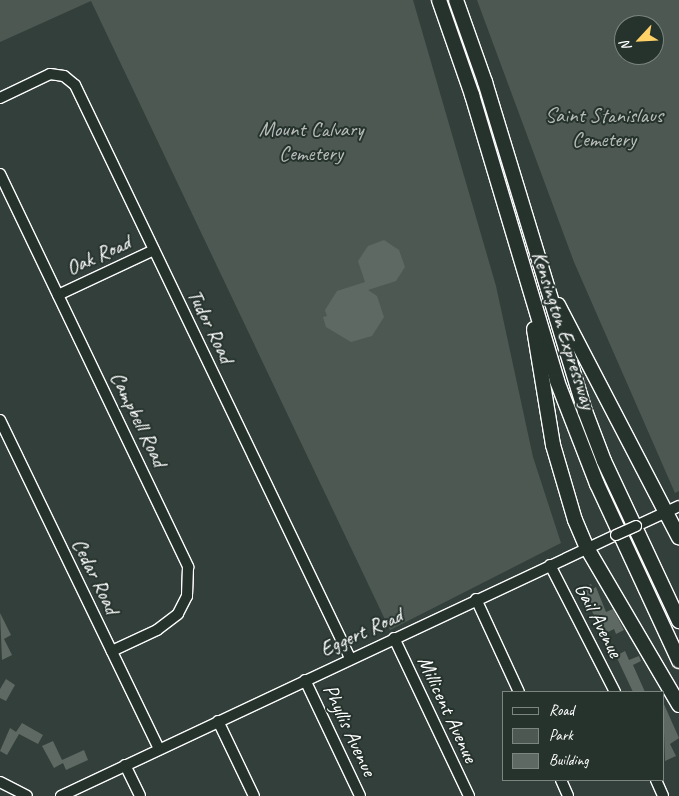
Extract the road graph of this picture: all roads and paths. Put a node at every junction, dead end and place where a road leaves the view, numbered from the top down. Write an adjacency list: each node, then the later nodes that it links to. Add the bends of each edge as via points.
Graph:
1 (439, 0): 7 (highway, Kensington Expressway, via 472,95)
2 (456, 0): 6 (highway, Kensington Expressway, via 485,82)
3 (0, 98): 5 (street, Tudor Road, via 50,74 70,80)
4 (0, 174): 8 (street, Campbell Road)
5 (154, 250): 8 (street, Oak Road); 18 (street, Tudor Road)
6 (540, 268): 10 (highway); 15 (highway, Kensington Expressway, via 604,460)
7 (528, 286): 12 (highway, via 542,393 558,469); 19 (highway, Kensington Expressway, via 557,381 597,484)
8 (58, 295): 17 (street, Campbell Road, via 185,558 190,576 184,604 172,620)
9 (0, 420): 17 (street, Cedar Road)
10 (669, 511): 11 (highway); 12 (street, Eggert Road, bridge)
11 (679, 537)
12 (589, 547): 13 (street, Eggert Road); 23 (highway)
13 (550, 565): 14 (street, Eggert Road); 22 (street, Gail Avenue)
14 (476, 599): 16 (street, Eggert Road); 21 (street)
15 (679, 621)
16 (394, 638): 18 (street, Eggert Road); 35 (street, Millicent Avenue)
17 (112, 651): 25 (street, Cedar Road)
18 (350, 658): 20 (street, Eggert Road)
19 (679, 661)
20 (305, 680): 24 (street, Eggert Road); 34 (street, Phyllis Avenue)
21 (520, 691)
22 (613, 691)
23 (679, 705)
24 (218, 721): 25 (street, Eggert Road); 33 (street)
25 (159, 749): 26 (street, Eggert Road)
26 (125, 765): 31 (street, Eggert Road); 32 (street)
27 (561, 781): 36 (street)
28 (656, 781): 37 (street)
29 (0, 782): 30 (street)
30 (27, 796)
31 (61, 796)
32 (140, 796)
33 (254, 796)
34 (360, 796)
35 (468, 796)
36 (568, 796)
37 (664, 796)

